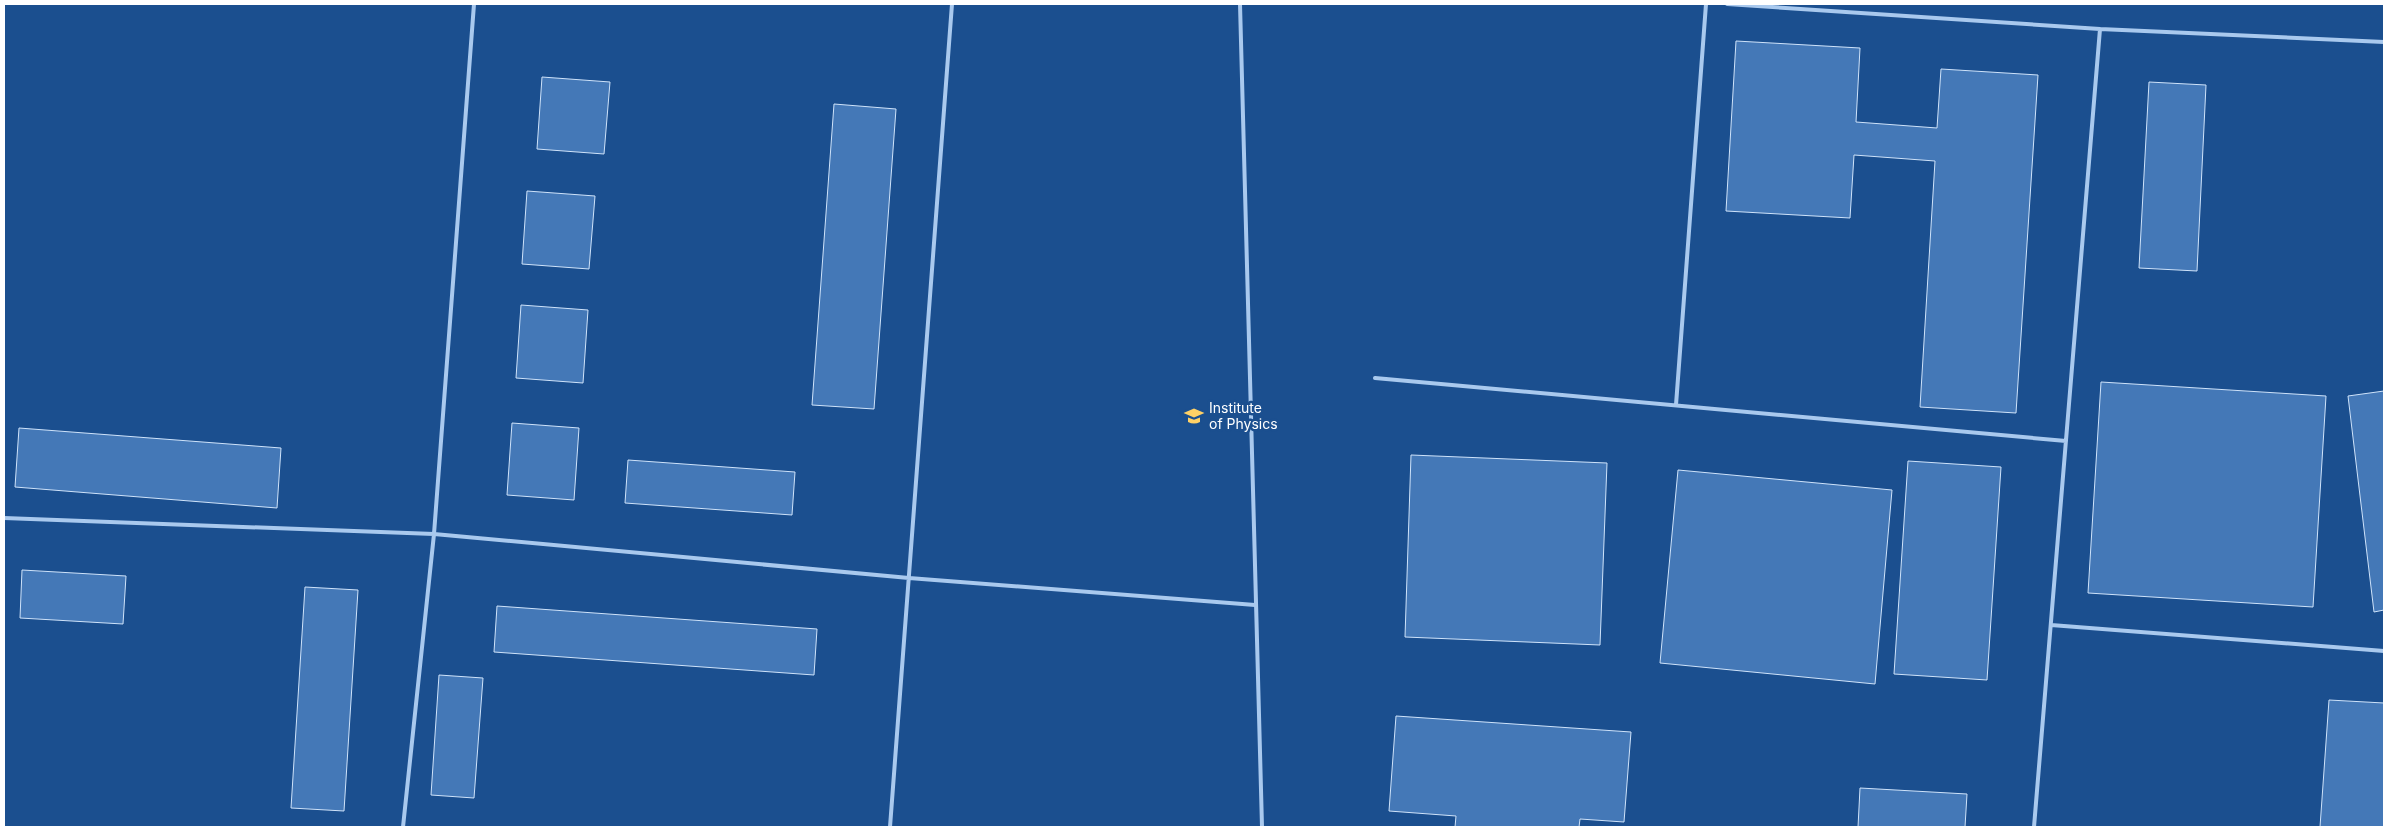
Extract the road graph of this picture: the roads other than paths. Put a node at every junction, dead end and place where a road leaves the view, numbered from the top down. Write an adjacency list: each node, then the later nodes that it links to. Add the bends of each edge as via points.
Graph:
1 (474, 4): 12 (lane)
2 (952, 4): 13 (lane)
3 (1240, 4): 14 (lane)
4 (1706, 4): 9 (lane)
5 (1727, 4): 6 (lane)
6 (2100, 29): 7 (lane); 10 (lane)
7 (2384, 42)
8 (1375, 378): 9 (lane)
9 (1676, 405): 10 (lane)
10 (2066, 441): 15 (lane)
11 (4, 518): 12 (lane)
12 (434, 534): 13 (lane); 17 (lane)
13 (909, 578): 14 (lane); 18 (lane)
14 (1256, 605): 19 (lane)
15 (2051, 625): 16 (lane); 20 (lane)
16 (2384, 651)
17 (403, 827)
18 (890, 827)
19 (1262, 827)
20 (2034, 827)

